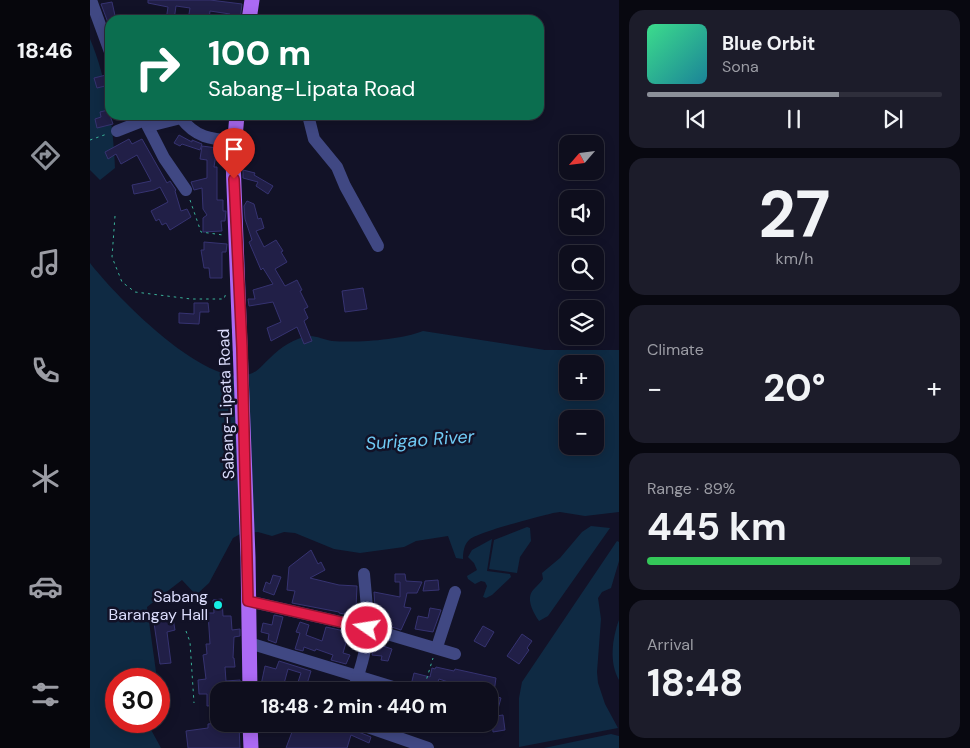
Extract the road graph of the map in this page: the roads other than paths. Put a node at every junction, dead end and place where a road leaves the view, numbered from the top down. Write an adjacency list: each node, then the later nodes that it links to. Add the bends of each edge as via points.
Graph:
1 (91, 0): 4 (street)
2 (252, 0): 3 (main road)
3 (250, 15)
4 (105, 38)
5 (145, 120): 9 (street); 11 (street, via 164,158)
6 (183, 120): 10 (street, via 189,128 207,138)
7 (236, 120): 10 (main road, Sabang-Lipata Road)
8 (309, 120): 12 (street, via 314,139 337,167)
9 (115, 131)
10 (234, 141): 15 (main road, Sabang-Lipata Road)
11 (186, 190)
12 (378, 246)
13 (364, 574): 16 (street)
14 (456, 592): 18 (street)
15 (248, 601): 16 (street); 17 (main road, Sabang-Lipata Road)
16 (367, 628): 18 (street); 20 (street, via 365,651)
17 (249, 643): 20 (street); 21 (main road, Sabang-Lipata Road)
18 (437, 647): 19 (street)
19 (455, 654)
20 (357, 677): 22 (street); 23 (street)
21 (252, 682)
22 (356, 682)
23 (374, 682)
24 (250, 732): 26 (main road)
25 (382, 732): 27 (street)
26 (250, 748)
27 (428, 748)

